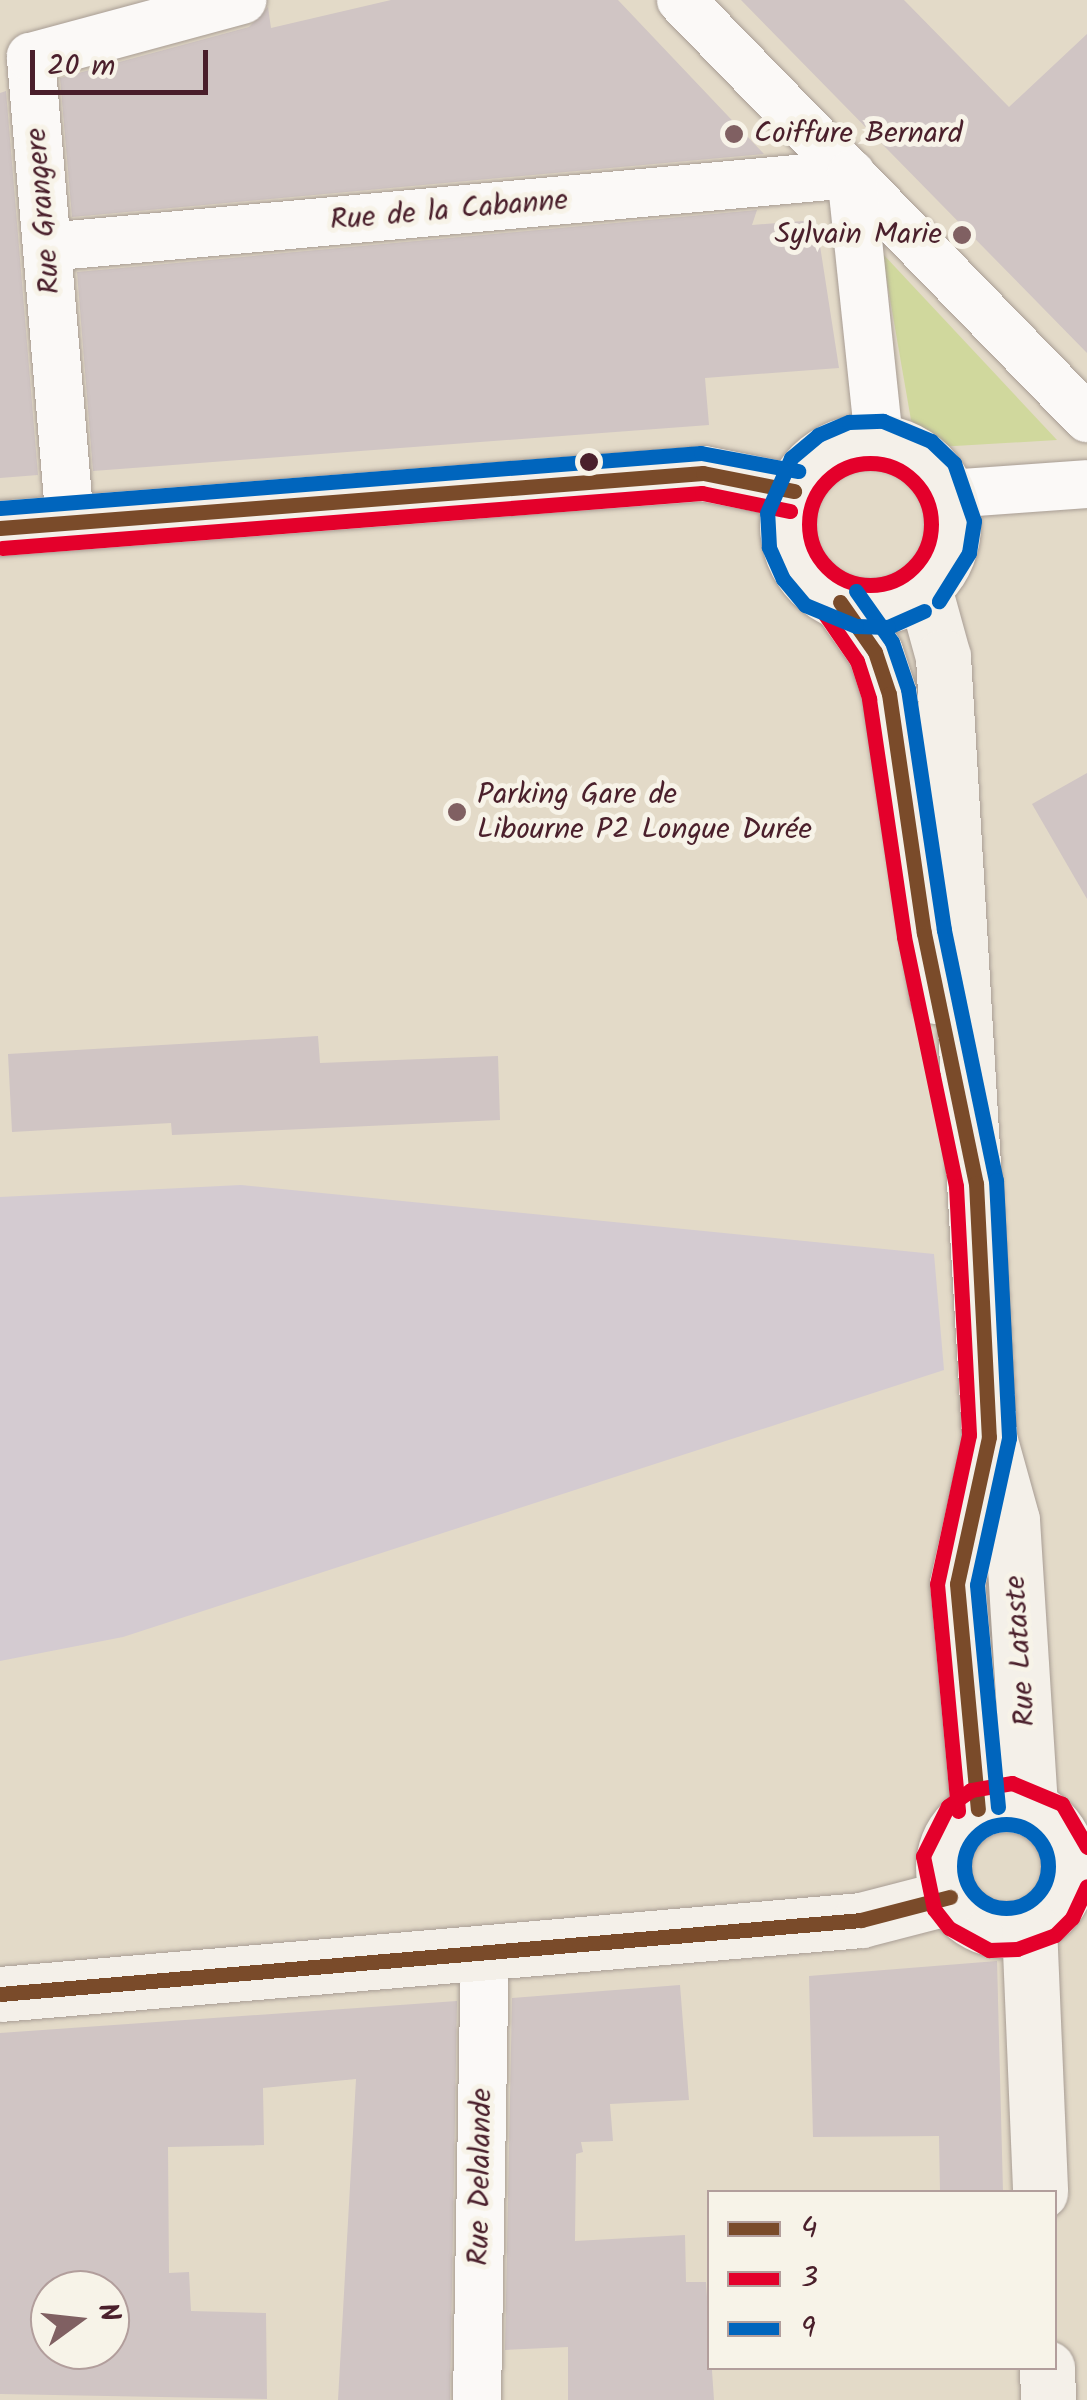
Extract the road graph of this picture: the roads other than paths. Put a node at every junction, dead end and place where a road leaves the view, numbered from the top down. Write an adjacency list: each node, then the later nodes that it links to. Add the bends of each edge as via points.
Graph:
1 (242, 0): 3 (street, Rue Grangere)
2 (682, 0): 4 (street)
3 (15, 62): 5 (street, Rue Grangere)
4 (851, 174): 5 (street, Rue de la Cabanne); 6 (street); 7 (street)
5 (48, 247): 11 (street, Rue Grangere)
6 (1087, 418)
7 (880, 441): 9 (main road, via 829,452); 10 (main road, via 921,458)
8 (1087, 484): 10 (street)
9 (794, 491): 11 (main road, via 702,473); 14 (main road, via 789,543 816,588)
10 (948, 494): 13 (main road, via 951,545)
11 (70, 523): 12 (main road)
12 (0, 528)
13 (924, 588): 14 (main road, via 884,606); 15 (main road, Rue Lataste, via 942,657)
14 (840, 602): 15 (main road, Rue Lataste, via 876,652 889,694 924,933)
15 (976, 1183): 16 (main road, Rue Lataste, via 990,1437 957,1584)
16 (1004, 1808): 17 (main road, via 1063,1837); 18 (main road, via 961,1821 943,1857)
17 (1078, 1881): 19 (main road)
18 (950, 1898): 19 (main road, via 994,1930); 20 (main road, via 861,1920)
19 (1029, 1926): 22 (main road)
20 (484, 1954): 21 (main road); 24 (street, Rue Delalande)
21 (0, 1994)
22 (1040, 2190)
23 (1047, 2370): 25 (main road)
24 (477, 2400)
25 (1048, 2400)

